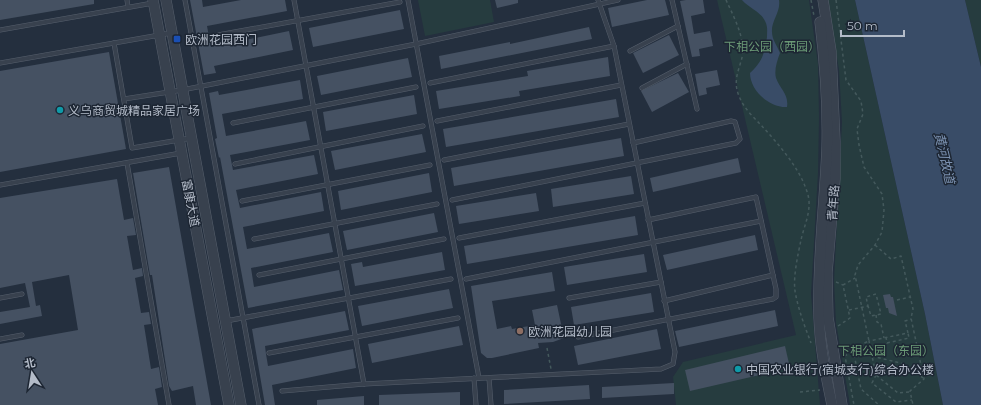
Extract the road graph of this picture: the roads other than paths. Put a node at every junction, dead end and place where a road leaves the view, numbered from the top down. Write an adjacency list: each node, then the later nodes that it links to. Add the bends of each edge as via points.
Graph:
1 (127, 0): 13 (lane)
2 (166, 0): 17 (street, 富康大道)
3 (185, 0): 29 (lane)
4 (294, 0): 14 (lane)
5 (408, 0): 21 (lane)
6 (618, 0): 12 (lane)
7 (672, 0): 15 (lane)
8 (816, 0): 84 (street, 青年路, via 824,59 827,145 818,273 819,319)
9 (823, 0): 85 (street, 青年路, via 831,51 835,141 827,273 830,332)
10 (153, 1): 13 (lane); 18 (street, 富康大道)
11 (400, 2): 14 (lane)
12 (598, 2): 21 (lane); 22 (lane)
13 (128, 7): 16 (lane)
14 (298, 20): 19 (lane); 26 (lane)
15 (678, 26): 23 (lane); 25 (lane)
16 (0, 30)
17 (172, 33): 18 (lane); 32 (street, 富康大道)
18 (159, 35): 20 (lane); 33 (street, 富康大道)
19 (218, 35)
20 (114, 43): 24 (lane); 34 (lane)
21 (416, 44): 26 (lane); 87 (lane)
22 (614, 46): 27 (lane); 28 (lane)
23 (630, 51)
24 (0, 63)
25 (687, 64): 31 (lane); 36 (lane)
26 (306, 65): 29 (lane); 35 (lane)
27 (430, 83)
28 (621, 85): 37 (lane); 39 (lane)
29 (201, 86): 32 (lane); 75 (lane)
30 (416, 87): 35 (lane)
31 (642, 88)
32 (182, 90): 33 (lane); 41 (street, 富康大道)
33 (170, 92): 34 (lane); 42 (street, 富康大道)
34 (124, 99): 42 (lane, via 132,148)
35 (314, 107): 38 (lane); 44 (lane)
36 (697, 109)
37 (437, 121)
38 (233, 123)
39 (629, 124): 43 (lane); 46 (lane)
40 (423, 126): 44 (lane)
41 (191, 138): 42 (lane); 78 (street, 富康大道)
42 (179, 140): 45 (street, 富康大道)
43 (633, 143): 49 (lane); 49 (lane, via 732,122 737,124 740,139 736,143)
44 (321, 146): 48 (lane); 51 (lane)
45 (181, 153): 47 (lane); 92 (street, 富康大道)
46 (444, 160)
47 (127, 163): 52 (lane); 91 (lane)
48 (235, 164)
49 (637, 164): 53 (lane); 55 (lane)
50 (430, 165): 51 (lane)
51 (328, 184): 54 (lane); 59 (lane)
52 (0, 185)
53 (452, 200)
54 (242, 201)
55 (645, 203): 57 (lane); 61 (lane)
56 (437, 204): 59 (lane)
57 (648, 220): 58 (lane, via 756,198); 63 (lane)
58 (761, 221): 63 (lane); 66 (lane)
59 (335, 223): 60 (lane); 64 (lane)
60 (254, 238)
61 (459, 238)
62 (444, 239): 64 (lane)
63 (653, 243): 68 (lane); 69 (lane)
64 (341, 259): 65 (lane); 73 (lane)
65 (259, 275)
66 (773, 275): 74 (lane); 77 (lane, via 777,293 773,299)
67 (451, 279): 73 (lane)
68 (466, 279)
69 (661, 282): 72 (lane); 74 (lane)
70 (22, 294): 71 (lane)
71 (0, 298)
72 (569, 298)
73 (348, 299): 75 (lane); 80 (lane)
74 (664, 301): 77 (lane)
75 (243, 318): 78 (lane); 95 (lane)
76 (458, 318): 80 (lane)
77 (668, 319): 81 (lane); 88 (lane, via 675,352 673,364 661,370)
78 (225, 321): 86 (street, 富康大道)
79 (22, 335): 82 (lane)
80 (355, 337): 83 (lane); 89 (lane)
81 (578, 337)
82 (0, 339)
83 (269, 353)
84 (825, 371): 98 (street); 99 (street, 青年路)
85 (836, 373): 100 (street, 青年路); 101 (street)
86 (235, 374): 93 (street, 富康大道); 94 (street)
87 (477, 378): 88 (lane); 89 (lane); 96 (lane)
88 (490, 378): 97 (lane)
89 (364, 384): 90 (lane)
90 (282, 391)
91 (169, 405)
92 (228, 405)
93 (241, 405)
94 (247, 405)
95 (259, 405)
96 (476, 405)
97 (491, 405)
98 (829, 405)
99 (832, 405)
100 (842, 405)
101 (846, 405)

